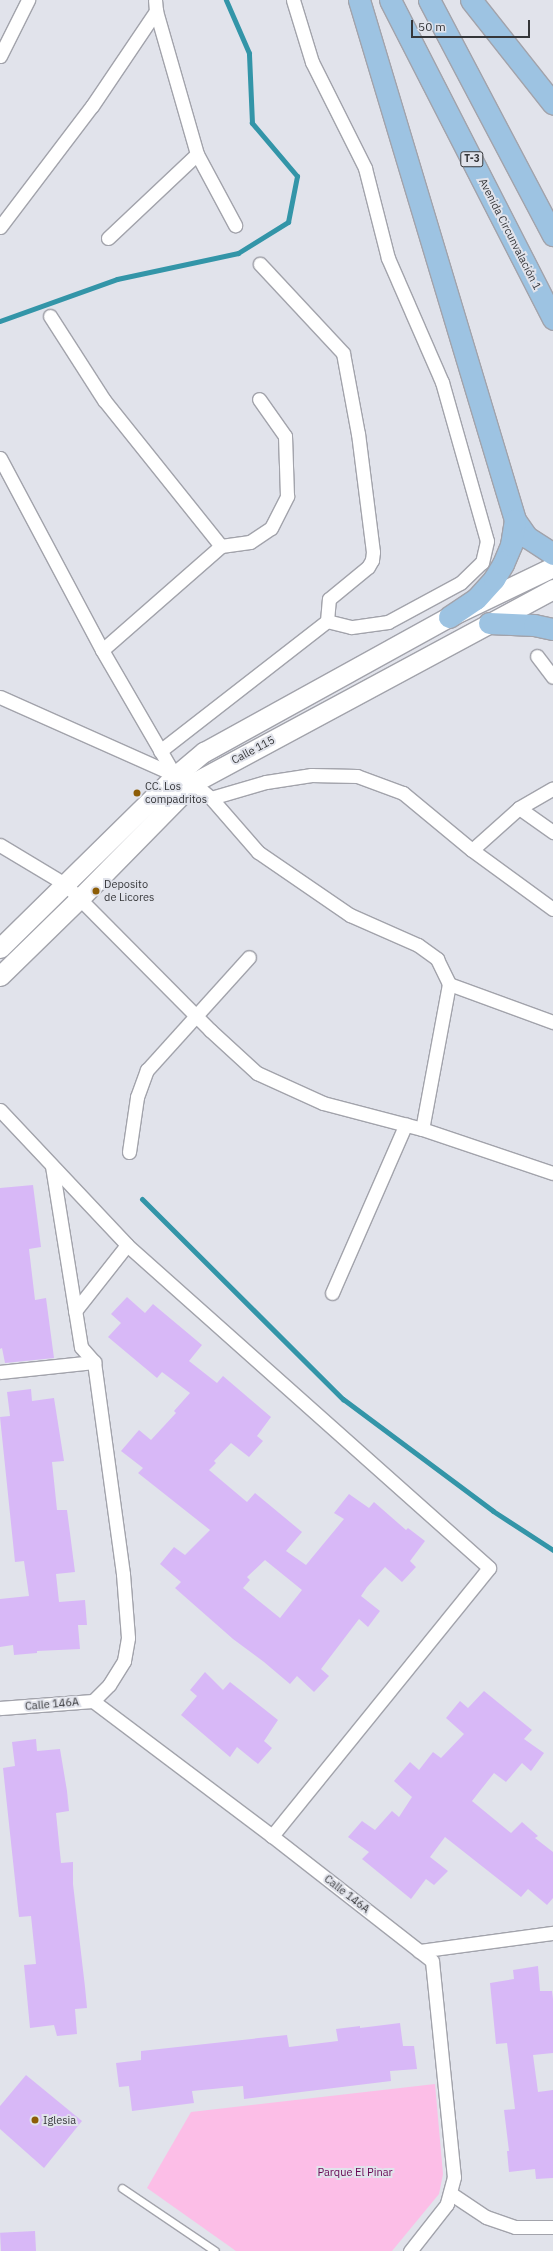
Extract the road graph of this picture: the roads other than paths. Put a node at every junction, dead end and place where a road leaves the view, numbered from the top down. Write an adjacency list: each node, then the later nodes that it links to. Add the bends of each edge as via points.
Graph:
1 (28, 0): 8 (street)
2 (293, 0): 26 (street, via 312,62 365,168 388,258 442,382 487,541 482,562 460,583 388,622 351,627)
3 (359, 0): 20 (main road)
4 (390, 0): 17 (main road, Avenida Circunvalación 1 / T-3)
5 (429, 0): 13 (main road)
6 (471, 0): 9 (main road)
7 (156, 5): 10 (street); 12 (street, via 92,106)
8 (0, 56)
9 (553, 104)
10 (197, 154): 11 (street); 14 (street)
11 (235, 225)
12 (0, 226)
13 (553, 235)
14 (108, 238)
15 (260, 264): 26 (street, via 344,353 358,434 373,552 368,567 329,599)
16 (50, 316): 21 (street, via 104,400)
17 (553, 319)
18 (259, 399): 21 (street, via 285,436 287,496 271,528 250,542)
19 (0, 458): 29 (street)
20 (515, 520): 22 (main road, via 528,537); 25 (main road, via 511,544 494,579 476,599)
21 (221, 546): 29 (street)
22 (553, 554)
23 (553, 567): 25 (main road, Calle 115)
24 (553, 589): 27 (main road, Calle 115)
25 (449, 617): 34 (main road, Calle 115, via 204,752)
26 (327, 621): 33 (street)
27 (489, 623): 28 (main road, via 534,625); 35 (main road, Calle 115)
28 (553, 629)
29 (102, 650): 33 (street)
30 (537, 656): 31 (street)
31 (553, 677)
32 (0, 697): 34 (street)
33 (160, 751): 34 (street)
34 (175, 776): 35 (street); 42 (main road, Calle 115)
35 (193, 783): 37 (street); 43 (main road, Calle 115)
36 (553, 788): 38 (street)
37 (211, 798): 41 (street, via 266,782 311,775 357,776 403,793); 48 (street, via 258,852 350,915 418,945 437,959)
38 (519, 808): 39 (street); 41 (street)
39 (553, 832)
40 (0, 845): 42 (street)
41 (472, 850): 44 (street)
42 (64, 884): 43 (street); 45 (main road, Calle 115)
43 (80, 898): 47 (main road, Calle 115); 49 (street)
44 (553, 909)
45 (0, 948)
46 (249, 957): 49 (street)
47 (0, 976)
48 (449, 984): 50 (street); 53 (street)
49 (195, 1016): 52 (street, via 257,1073 323,1103); 54 (street, via 147,1070 137,1097)
50 (553, 1022)
51 (0, 1110): 55 (street)
52 (406, 1124): 53 (street); 58 (street)
53 (422, 1129): 56 (street)
54 (129, 1152)
55 (52, 1166): 57 (street); 59 (street)
56 (553, 1173)
57 (127, 1245): 59 (street); 64 (street, via 489,1568)
58 (332, 1293)
59 (75, 1311): 60 (street, via 81,1347)
60 (94, 1362): 61 (street); 62 (street, via 123,1574 128,1638 124,1661 109,1685)
61 (0, 1372)
62 (93, 1701): 63 (street, Calle 146A); 64 (street, Calle 146A)
63 (0, 1708)
64 (272, 1836): 66 (street, Calle 146A)
65 (553, 1933): 66 (street)
66 (419, 1952): 68 (street, Calle 146A, via 432,1962 454,2177)
67 (122, 2188): 70 (lane)
68 (450, 2193): 69 (street, via 486,2217 515,2227); 71 (street, Calle 146A, via 447,2204)
69 (553, 2227)
70 (215, 2251)
71 (410, 2251)

